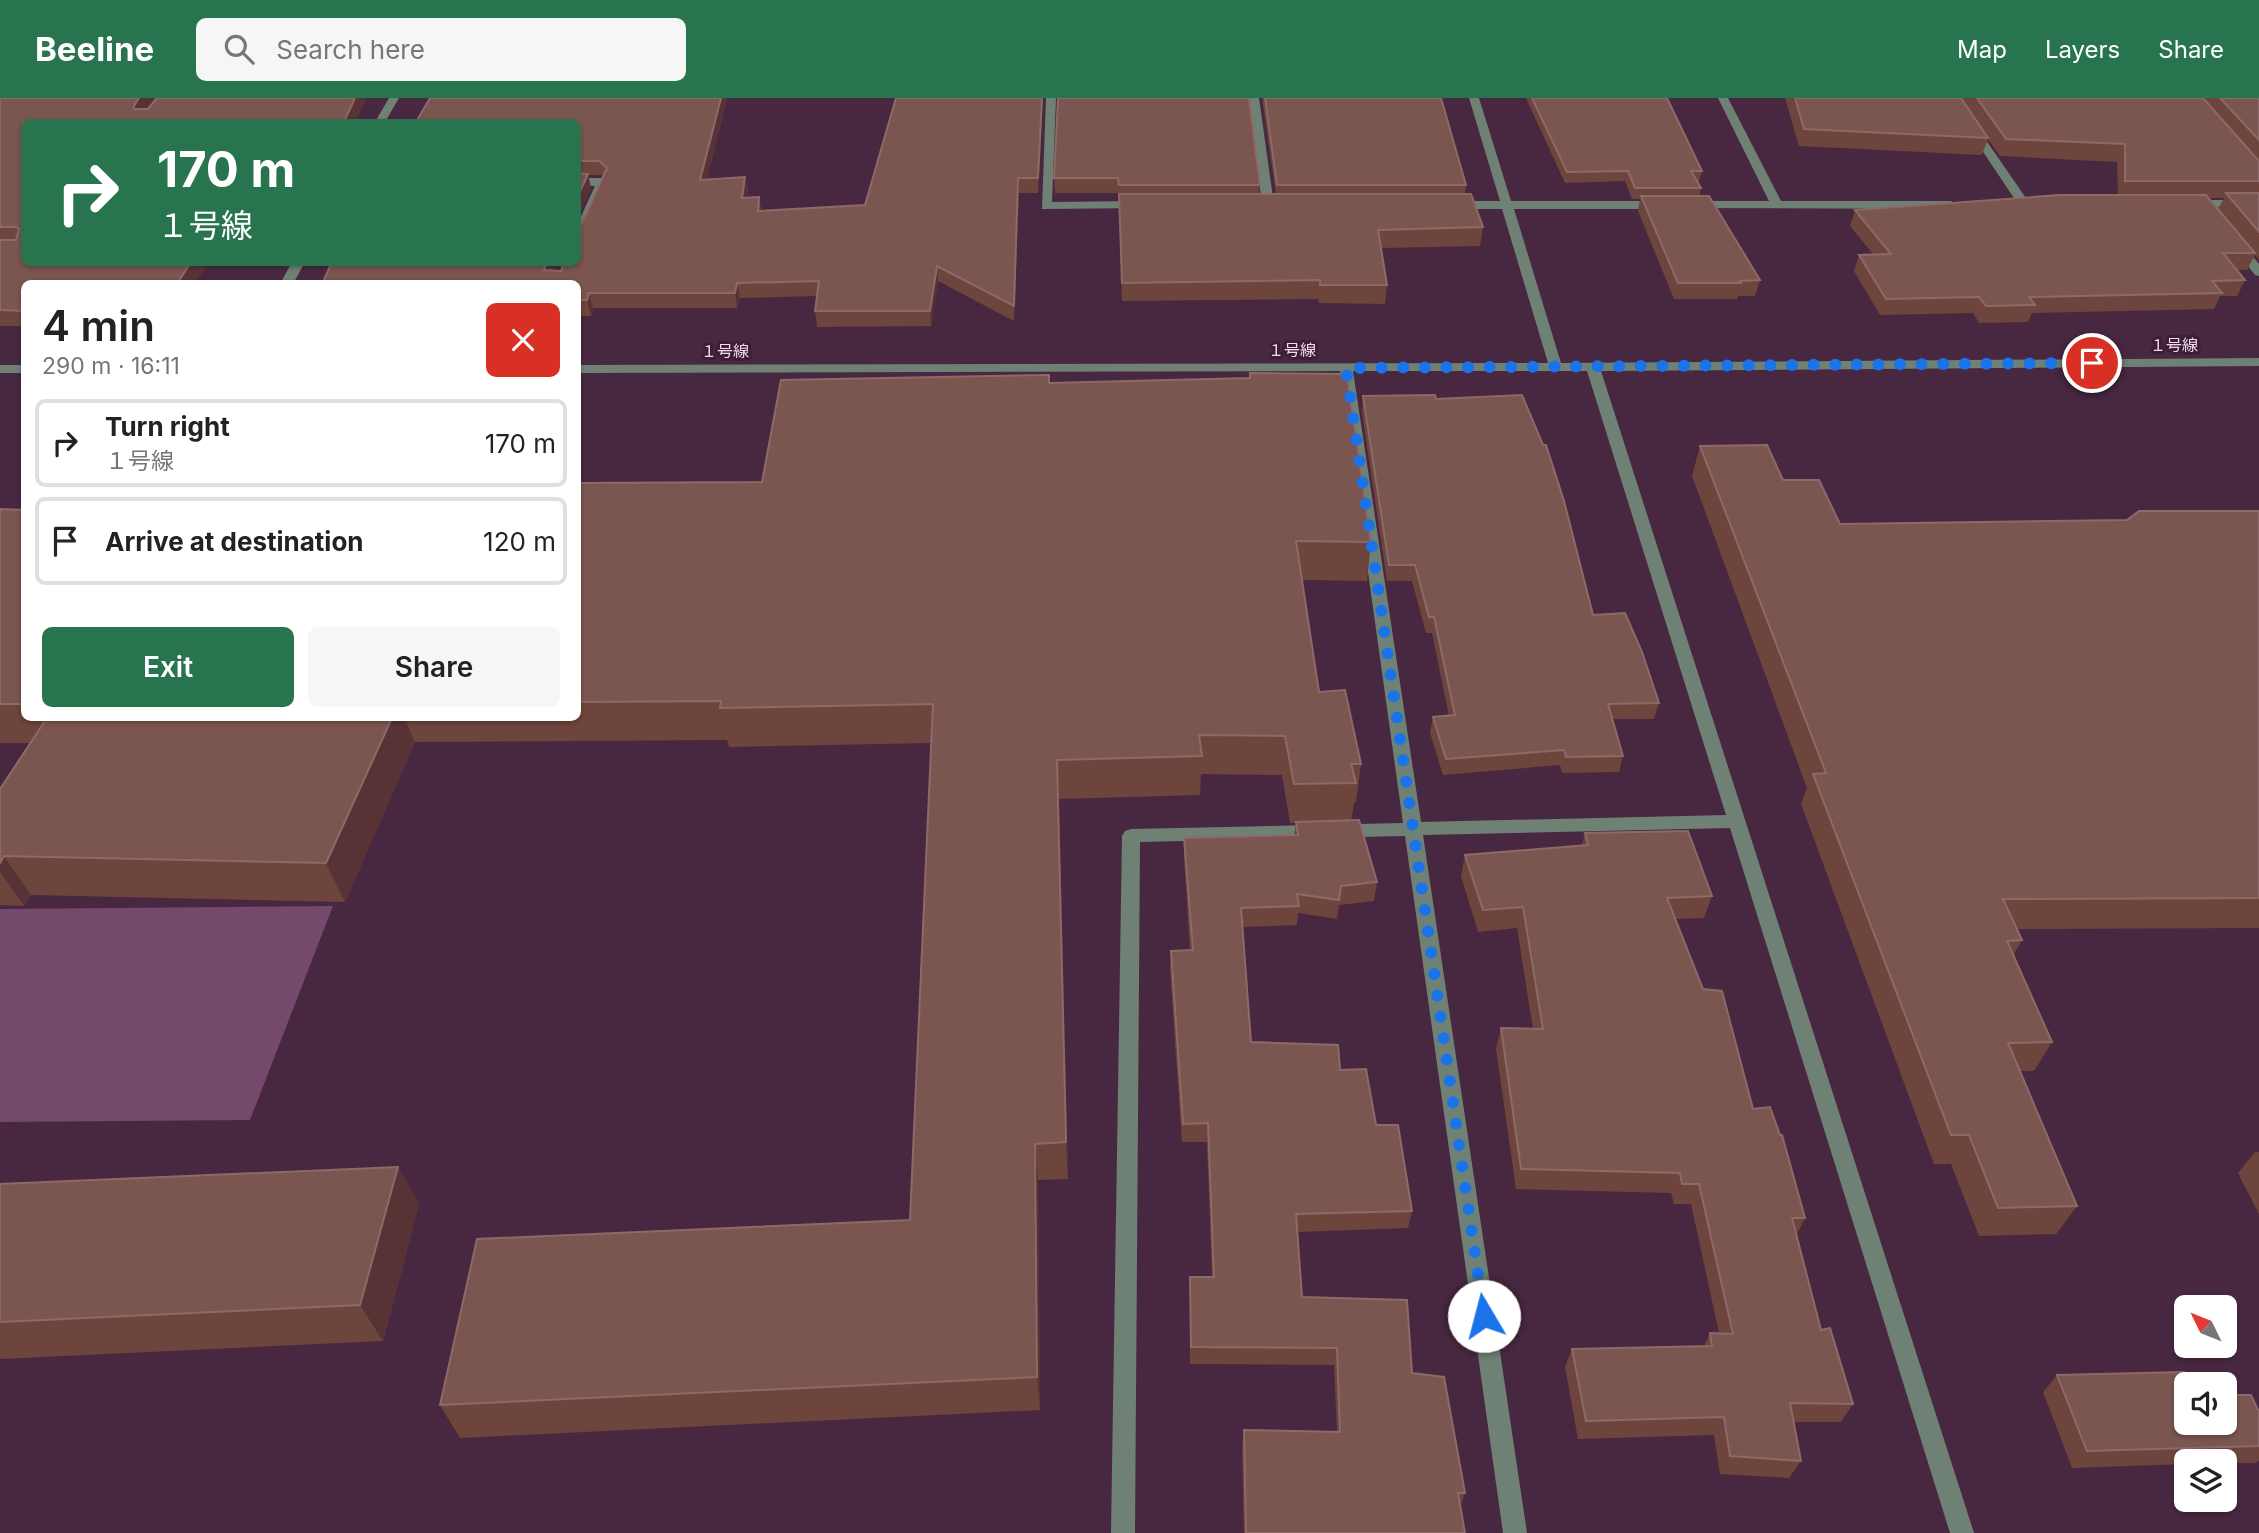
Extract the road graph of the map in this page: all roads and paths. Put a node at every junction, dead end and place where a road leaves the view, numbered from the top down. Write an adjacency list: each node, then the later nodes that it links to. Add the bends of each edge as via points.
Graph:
1 (394, 98): 7 (street)
2 (1051, 98): 14 (street, via 1046,205)
3 (1255, 98): 16 (street)
4 (1474, 98): 19 (street)
5 (1723, 98): 22 (street)
6 (1952, 98): 10 (street)
7 (382, 119)
8 (581, 182): 24 (street, via 602,182)
9 (2010, 204): 10 (street)
10 (2024, 204): 11 (street)
11 (2038, 204)
12 (2176, 204): 13 (street, via 2207,209)
13 (2259, 204)
14 (1157, 205)
15 (1254, 205): 16 (street)
16 (1268, 205): 17 (street)
17 (1282, 205)
18 (1436, 205): 19 (street)
19 (1506, 205): 20 (street); 30 (street)
20 (1669, 205)
21 (1682, 205): 22 (street)
22 (1777, 205): 23 (street)
23 (1969, 205)
24 (581, 229)
25 (2227, 233): 26 (street)
26 (2259, 272)
27 (2259, 362): 28 (street, １号線)
28 (1592, 367): 30 (street, １号線); 34 (street)
29 (1346, 368): 30 (street, １号線); 33 (street, １号線); 35 (street)
30 (1556, 368)
31 (0, 369): 32 (street)
32 (21, 369)
33 (581, 369)
34 (1736, 821): 35 (street); 38 (street)
35 (1415, 829): 36 (street, via 1131,836); 37 (street)
36 (1123, 1533)
37 (1515, 1533)
38 (1962, 1533)

